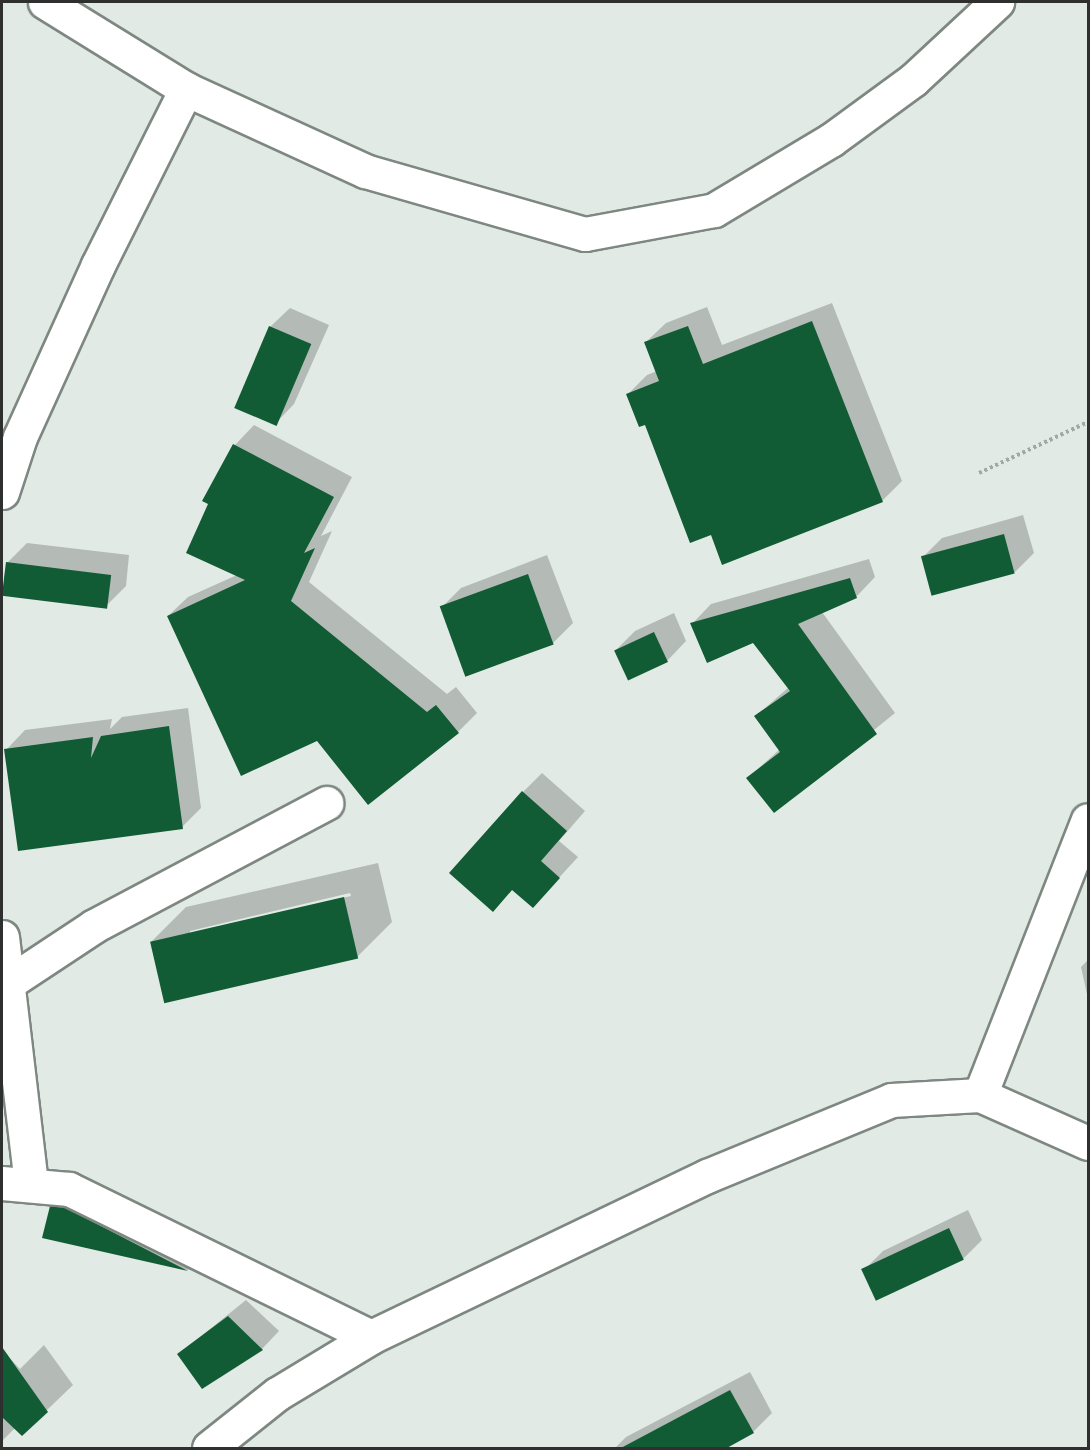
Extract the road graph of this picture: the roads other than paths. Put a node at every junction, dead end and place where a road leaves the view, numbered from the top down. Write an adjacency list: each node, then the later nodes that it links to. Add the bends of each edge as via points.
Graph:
1 (45, 2): 3 (street)
2 (997, 2): 3 (street, via 912,80 858,120 714,210 585,234 365,171)
3 (186, 89): 4 (street, via 98,265 20,437)
4 (2, 492)
5 (326, 803): 8 (street, via 94,926)
6 (1089, 820): 9 (street)
7 (2, 937): 8 (street)
8 (8, 983): 11 (street)
9 (980, 1095): 10 (street); 12 (street, via 891,1100 707,1176)
10 (1089, 1143)
11 (16, 1184): 12 (street, via 69,1189)
12 (371, 1337): 13 (street, via 277,1394)
13 (227, 1443)

